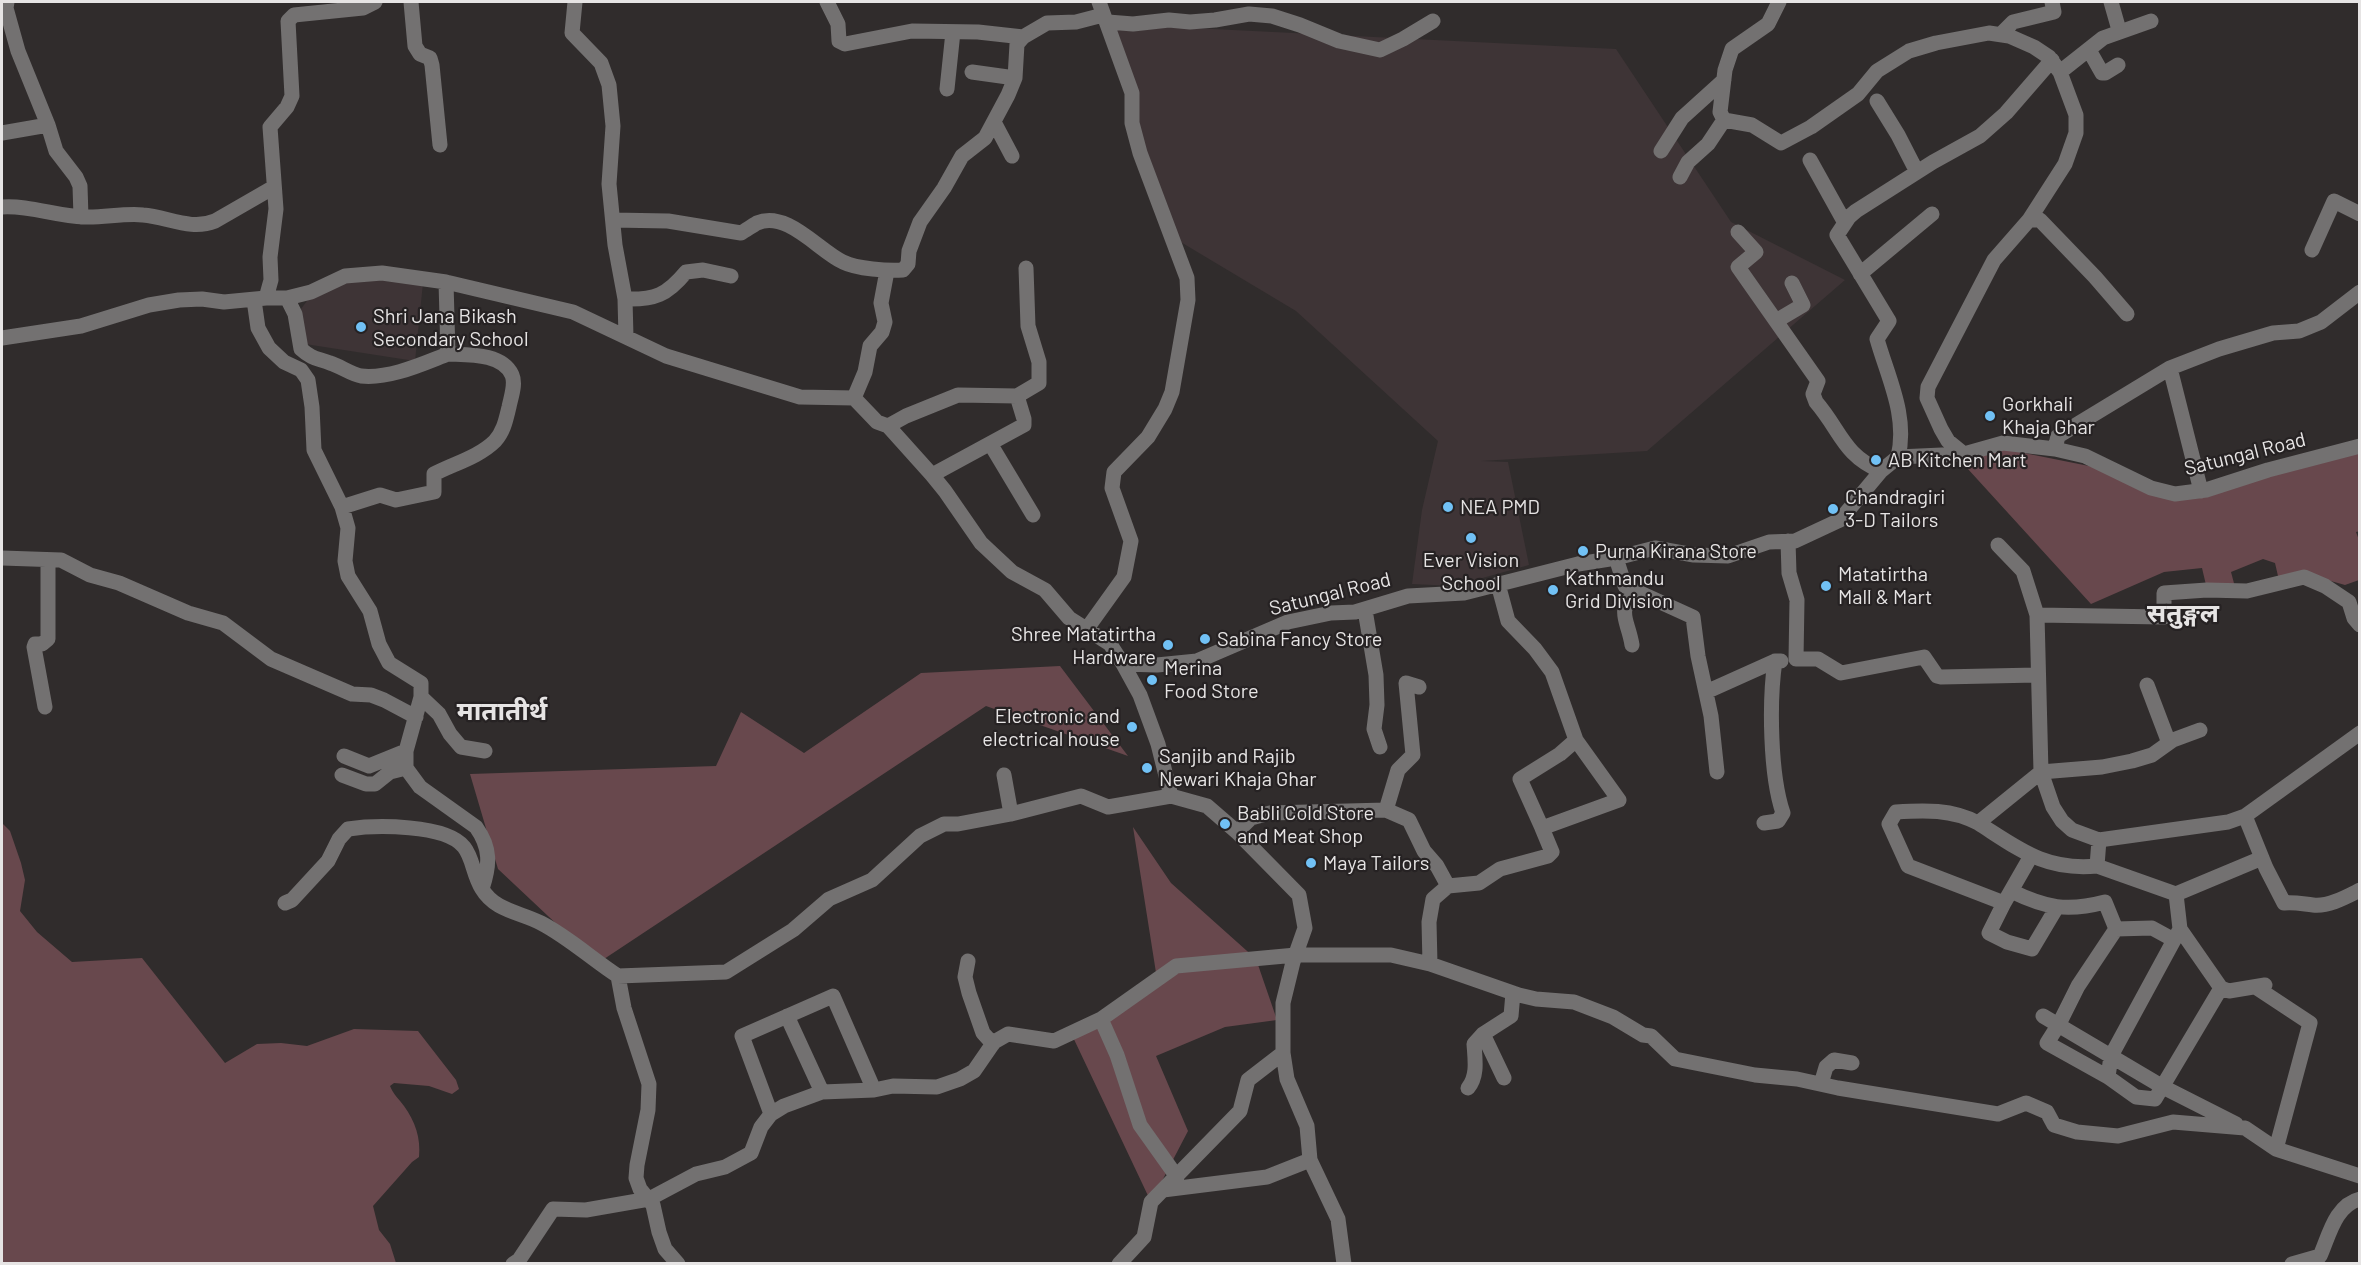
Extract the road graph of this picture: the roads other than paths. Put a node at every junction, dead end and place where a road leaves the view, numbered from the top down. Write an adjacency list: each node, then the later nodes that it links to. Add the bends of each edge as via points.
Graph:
1 (7, 2): 26 (street, via 18,51)
2 (375, 2): 34 (street, via 363,8 294,15 288,21 292,96 270,127)
3 (411, 2): 28 (street, via 415,46 420,54 430,58 432,65)
4 (575, 2): 39 (street, via 573,33 601,63 609,85)
5 (828, 2): 13 (street, via 842,43 912,31)
6 (1779, 2): 21 (street, via 1768,24 1732,49)
7 (2052, 2): 14 (street, via 2054,12 2013,22)
8 (2111, 2): 12 (street)
9 (1103, 13): 10 (street, via 1133,24 1215,20 1249,14 1272,16 1339,42 1380,50); 15 (street, via 1076,22 1047,23); 84 (street, via 1132,93 1132,125 1140,153 1187,278 1188,300 1172,392 1165,409 1148,437 1114,472 1112,488 1131,541 1127,570)
10 (1433, 21)
11 (2151, 21): 12 (street)
12 (2119, 30): 16 (street)
13 (953, 32): 15 (street); 22 (street)
14 (2001, 34): 18 (street, via 2034,47); 24 (street, via 1989,33 1909,51 1877,71 1858,94 1781,143 1752,125)
15 (1023, 37): 20 (street, via 1017,44)
16 (2089, 50): 17 (street, via 2102,73); 18 (street)
17 (2118, 65)
18 (2056, 66): 32 (street, via 1980,136); 40 (street, via 2076,115 2076,133 2066,164)
19 (972, 72): 20 (street)
20 (1015, 78): 25 (street)
21 (1724, 80): 24 (street, via 1720,112); 29 (street, via 1682,118)
22 (947, 89)
23 (1877, 101): 32 (street)
24 (1724, 120): 33 (street)
25 (994, 122): 30 (street); 45 (street, via 985,138 962,156 920,222 908,264 903,270)
26 (48, 126): 27 (street); 38 (street, via 56,151 80,186)
27 (2, 133)
28 (440, 145)
29 (1661, 151)
30 (1012, 156)
31 (1810, 160): 41 (street)
32 (1917, 172): 41 (street, via 1856,211)
33 (1680, 177)
34 (274, 187): 38 (street, via 206,225 142,215); 52 (street, via 271,280)
35 (2, 207): 38 (street)
36 (1932, 214): 46 (street)
37 (2360, 214): 43 (street, via 2334,201)
38 (81, 217)
39 (613, 220): 45 (street, via 668,221 741,233 759,222 774,222 794,228 845,263); 53 (street)
40 (2029, 220): 54 (street, via 2040,220); 66 (street, via 1994,260 1928,387 1927,398 1941,429)
41 (1845, 223): 46 (street, via 1837,235)
42 (1738, 232): 55 (street, via 1756,252 1738,267)
43 (2312, 250)
44 (1026, 268): 60 (street, via 1028,326 1039,362 1039,383)
45 (886, 271): 61 (street, via 881,303 885,322 870,346)
46 (1860, 274): 67 (street, via 1889,321 1877,339 1901,416)
47 (731, 276): 53 (street, via 703,270 686,272 664,294 642,300)
48 (446, 282): 51 (street, via 382,273 345,276); 56 (street, via 573,312); 58 (street)
49 (1792, 283): 55 (street, via 1803,305)
50 (2360, 292): 59 (street, via 2321,322 2299,331 2273,333)
51 (287, 298): 52 (street); 58 (street, via 295,314 301,349 312,358 359,376 410,369)
52 (260, 299): 57 (street, via 179,300 81,326); 71 (street, via 258,328 269,348 284,362 302,370 308,380 314,450)
53 (625, 299): 56 (street)
54 (2127, 314)
55 (1776, 321): 68 (street, via 1818,381 1813,394 1816,402 1848,450 1864,464)
56 (626, 337): 61 (street, via 666,356 800,397)
57 (2, 338)
58 (448, 354): 71 (street, via 494,360 512,376 503,431 477,454 434,474 434,492 396,500 380,495)
59 (2170, 368): 65 (street, via 2058,436); 70 (street)
60 (1017, 396): 62 (street, via 958,395); 63 (street, via 1024,425)
61 (854, 398): 62 (street, via 877,422)
62 (888, 426): 69 (street)
63 (991, 445): 69 (street); 72 (street)
64 (2360, 446): 70 (street, Satungal Road)
65 (2055, 449): 66 (street, Satungal Road, via 2003,443); 70 (street, Satungal Road, via 2085,456 2151,489 2175,494)
66 (1964, 454): 67 (street, Satungal Road)
67 (1898, 457): 68 (street, Satungal Road)
68 (1881, 471): 73 (street, Satungal Road, via 1840,520)
69 (932, 475): 84 (street, via 981,543 1012,572 1045,590 1069,618)
70 (2200, 491)
71 (342, 507): 93 (street, via 348,528 348,576 370,611 385,656 421,683)
72 (1033, 515)
73 (1788, 541): 76 (street, Satungal Road, via 1769,542 1728,556 1655,548); 86 (street, via 1789,573 1797,600)
74 (1998, 545): 82 (street, via 2023,571)
75 (2, 558): 77 (street)
76 (1616, 558): 78 (street, Satungal Road); 79 (street, via 1625,586)
77 (48, 561): 94 (street, via 48,639 34,647); 95 (street, via 61,560 90,575 223,624 271,659 352,694 384,700)
78 (1498, 584): 81 (street, Satungal Road, via 1464,593 1407,596); 98 (street, via 1508,621 1552,672)
79 (1637, 591): 85 (street, via 1623,609); 92 (street, via 1694,617)
80 (2354, 599): 82 (street, via 2304,577 2247,591 2164,593 2164,617); 83 (street, via 2354,618)
81 (1365, 610): 88 (street, Satungal Road, via 1288,622 1197,661); 100 (street, via 1376,675 1374,729)
82 (2037, 615): 89 (street)
83 (2360, 625)
84 (1086, 630): 88 (street, via 1110,644)
85 (1632, 645)
86 (1796, 659): 87 (street); 89 (street, via 1818,659 1841,673 1924,657 1941,677)
87 (1776, 661): 92 (street); 113 (street, via 1771,685 1772,727 1778,799 1783,813 1778,821)
88 (1124, 664): 109 (street, via 1158,744)
89 (2037, 675): 106 (street)
90 (2147, 685): 99 (street)
91 (1419, 687): 110 (street, via 1406,683 1413,755 1398,770)
92 (1706, 692): 105 (street)
93 (421, 698): 95 (street); 101 (street, via 439,714 461,747)
94 (45, 707)
95 (416, 717): 102 (street)
96 (2200, 730): 99 (street)
97 (2360, 733): 112 (street)
98 (1576, 740): 115 (street, via 1520,778); 115 (street, via 1619,800)
99 (2169, 743): 106 (street, via 2152,755 2132,761)
100 (1380, 747)
101 (485, 751)
102 (406, 752): 103 (street, via 369,766); 104 (street)
103 (344, 756)
104 (406, 768): 107 (street, via 382,776 375,784); 122 (street, via 420,787 483,836 489,868)
105 (1717, 772)
106 (2041, 772): 114 (street); 117 (street, via 2062,821)
107 (342, 775)
108 (1004, 775): 111 (street)
109 (1171, 796): 111 (street, via 1108,807 1081,796); 116 (street, via 1207,806)
110 (1386, 810): 116 (street, via 1270,813 1251,818); 121 (street, via 1408,820)
111 (1011, 814): 133 (street, via 944,824 920,836 872,880 829,899 793,930 726,972)
112 (2245, 816): 117 (street, via 2228,822); 119 (street)
113 (1764, 823)
114 (1978, 823): 118 (street); 125 (street, via 1965,816 1930,810 1896,812 1889,824 1908,866)
115 (1542, 828): 121 (street, via 1552,852 1548,856 1500,869 1479,883)
116 (1237, 832): 130 (street, via 1299,894 1305,928)
117 (2099, 840): 120 (street)
118 (2031, 856): 120 (street, via 2074,868); 125 (street)
119 (2262, 858): 123 (street, via 2284,903 2314,906); 124 (street)
120 (2097, 866): 124 (street)
121 (1448, 886): 132 (street, via 1433,899)
122 (482, 889): 126 (street, via 469,854 453,839 403,828 365,827 348,829 328,861); 133 (street, via 488,899 540,923)
123 (2360, 890)
124 (2176, 894): 129 (street)
125 (2008, 897): 127 (street); 127 (street, via 1989,933 2032,949)
126 (285, 903)
127 (2057, 907): 128 (street, via 2080,909 2105,902)
128 (2116, 929): 129 (street, via 2152,928); 139 (street, via 2078,986)
129 (2177, 934): 134 (street); 143 (street)
130 (1296, 956): 132 (street, via 1391,954); 138 (street, via 1176,966); 142 (street, via 1283,1003)
131 (968, 961): 141 (street, via 965,977 969,993 983,1034)
132 (1430, 963): 135 (street)
133 (618, 976): 159 (street, via 624,1008 650,1083 636,1178)
134 (2221, 988): 148 (street); 154 (street, via 2229,991 2262,986 2310,1023)
135 (1513, 993): 140 (street, via 1511,1016); 147 (street, via 1574,1002 1613,1017 1651,1036 1675,1059)
136 (787, 1016): 150 (street, via 833,996); 151 (street); 152 (street, via 742,1036)
137 (2043, 1016): 139 (street)
138 (1101, 1019): 141 (street, via 1054,1041 1008,1034); 157 (street, via 1118,1055 1140,1125)
139 (2059, 1024): 143 (street); 145 (street, via 2047,1043)
140 (1483, 1034): 146 (street); 149 (street, via 1474,1044 1476,1069)
141 (993, 1044): 150 (street, via 974,1071 960,1079 937,1087 894,1086)
142 (1283, 1053): 155 (street, via 1287,1078 1307,1126); 157 (street, via 1248,1080 1240,1111)
143 (2111, 1056): 145 (street); 148 (street)
144 (1852, 1063): 147 (street, via 1834,1060 1826,1066)
145 (2108, 1077): 148 (street, via 2136,1097 2148,1100 2155,1099)
146 (1504, 1078)
147 (1821, 1084): 153 (street, via 1998,1114 2026,1103 2047,1112 2054,1125 2077,1132 2118,1136 2173,1122)
148 (2163, 1087): 153 (street)
149 (1468, 1088)
150 (874, 1090): 151 (street)
151 (822, 1092): 152 (street)
152 (771, 1114): 159 (street, via 751,1153 725,1167 696,1174)
153 (2245, 1128): 154 (street)
154 (2276, 1149): 156 (street)
155 (1310, 1160): 158 (street, via 1267,1177); 164 (street, via 1338,1219)
156 (2358, 1171)
157 (1177, 1177): 158 (street)
158 (1163, 1190): 163 (street, via 1151,1202 1144,1237)
159 (649, 1199): 161 (street, via 586,1210 553,1209 519,1260); 162 (street, via 665,1249)
160 (2360, 1199): 165 (street, via 2338,1214 2320,1256)
161 (513, 1263)
162 (678, 1263)
163 (1119, 1263)
164 (1344, 1263)
165 (2292, 1263)

